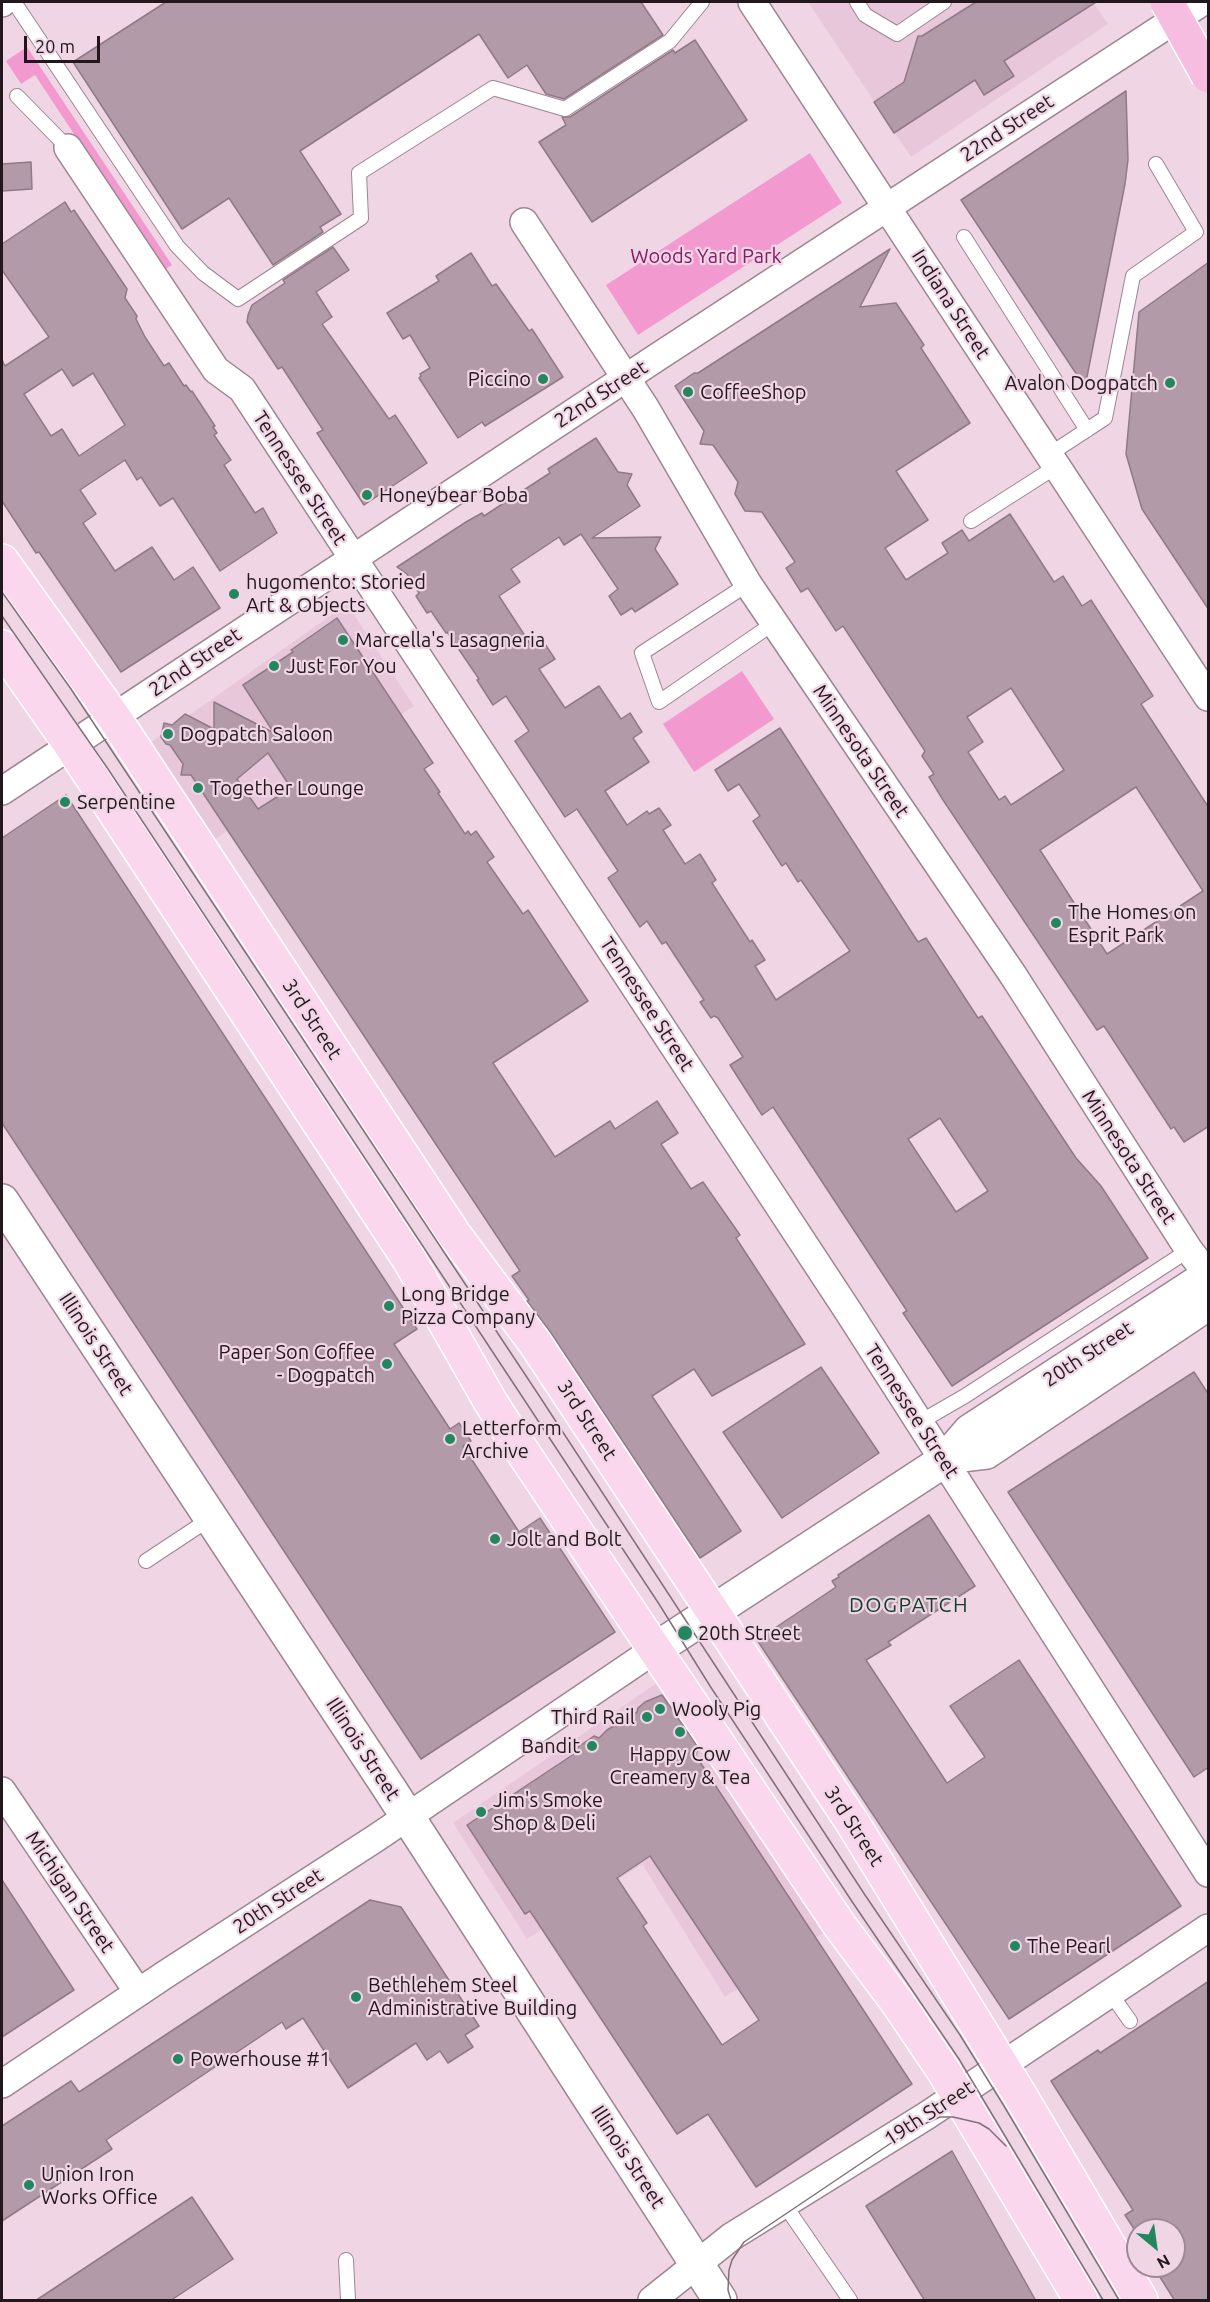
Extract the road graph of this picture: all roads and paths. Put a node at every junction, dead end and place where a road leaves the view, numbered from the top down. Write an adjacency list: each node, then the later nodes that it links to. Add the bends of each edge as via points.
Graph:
1 (14, 2): 2 (lane, via 177,246 203,273 238,299 361,218 359,173 493,88 565,110 670,41)
2 (702, 2)
3 (752, 2): 11 (street, Indiana Street)
4 (857, 2): 5 (lane, via 866,15 897,34)
5 (944, 2)
6 (1176, 8): 7 (highway, bridge); 11 (street, 22nd Street)
7 (1209, 76)
8 (18, 96): 9 (lane)
9 (68, 148): 18 (street, Tennessee Street, via 216,370 242,389)
10 (1156, 164): 15 (lane, via 1196,232 1132,276 1105,418)
11 (887, 207): 14 (street, 22nd Street); 16 (street, Indiana Street)
12 (524, 222): 14 (street, Minnesota Street)
13 (964, 237): 15 (lane)
14 (624, 379): 18 (street, 22nd Street); 20 (street, Minnesota Street, via 646,409)
15 (1087, 430): 16 (lane)
16 (1053, 460): 17 (lane); 23 (street, Indiana Street)
17 (970, 521)
18 (352, 558): 24 (street, 22nd Street); 31 (street, Tennessee Street)
19 (2, 561): 24 (main road, 3rd Street)
20 (748, 584): 21 (street, Minnesota Street); 21 (lane, via 642,653 659,702)
21 (774, 623): 28 (street, Minnesota Street, via 1013,975)
22 (2, 647): 25 (main road)
23 (1209, 696)
24 (113, 716): 25 (street, 22nd Street); 35 (main road, 3rd Street, via 454,1234 536,1343)
25 (70, 744): 26 (street, 22nd Street); 36 (main road, via 410,1261 490,1401)
26 (2, 791)
27 (2, 1201): 33 (street, Illinois Street)
28 (1190, 1250): 29 (street, Minnesota Street); 31 (lane)
29 (1209, 1275): 32 (street, 20th Street, via 970,1431)
30 (1209, 1307): 32 (street, 20th Street, via 987,1455)
31 (920, 1422): 32 (street, Tennessee Street)
32 (945, 1460): 35 (street, 20th Street); 39 (street, Tennessee Street)
33 (211, 1518): 34 (lane); 38 (street, Illinois Street)
34 (146, 1560)
35 (713, 1612): 36 (street, 20th Street); 44 (main road, 3rd Street, via 858,1831)
36 (654, 1650): 38 (street, 20th Street); 46 (main road)
37 (2, 1791): 41 (street, Michigan Street)
38 (407, 1817): 41 (street, 20th Street); 49 (street, Illinois Street)
39 (1209, 1873)
40 (1209, 1928): 42 (street, 19th Street)
41 (138, 1992): 45 (street, 20th Street)
42 (1111, 1994): 43 (lane); 44 (street, 19th Street)
43 (1130, 2021)
44 (1001, 2066): 46 (street, 19th Street); 55 (main road, 3rd Street)
45 (2, 2084)
46 (958, 2095): 47 (street, 19th Street); 54 (main road)
47 (784, 2204): 49 (street, 19th Street, via 731,2237); 53 (lane)
48 (346, 2260): 50 (lane)
49 (697, 2265): 51 (street, 19th Street); 52 (street, Illinois Street)
50 (348, 2301)
51 (652, 2301)
52 (720, 2301)
53 (850, 2301)
54 (1081, 2301)
55 (1141, 2301)

